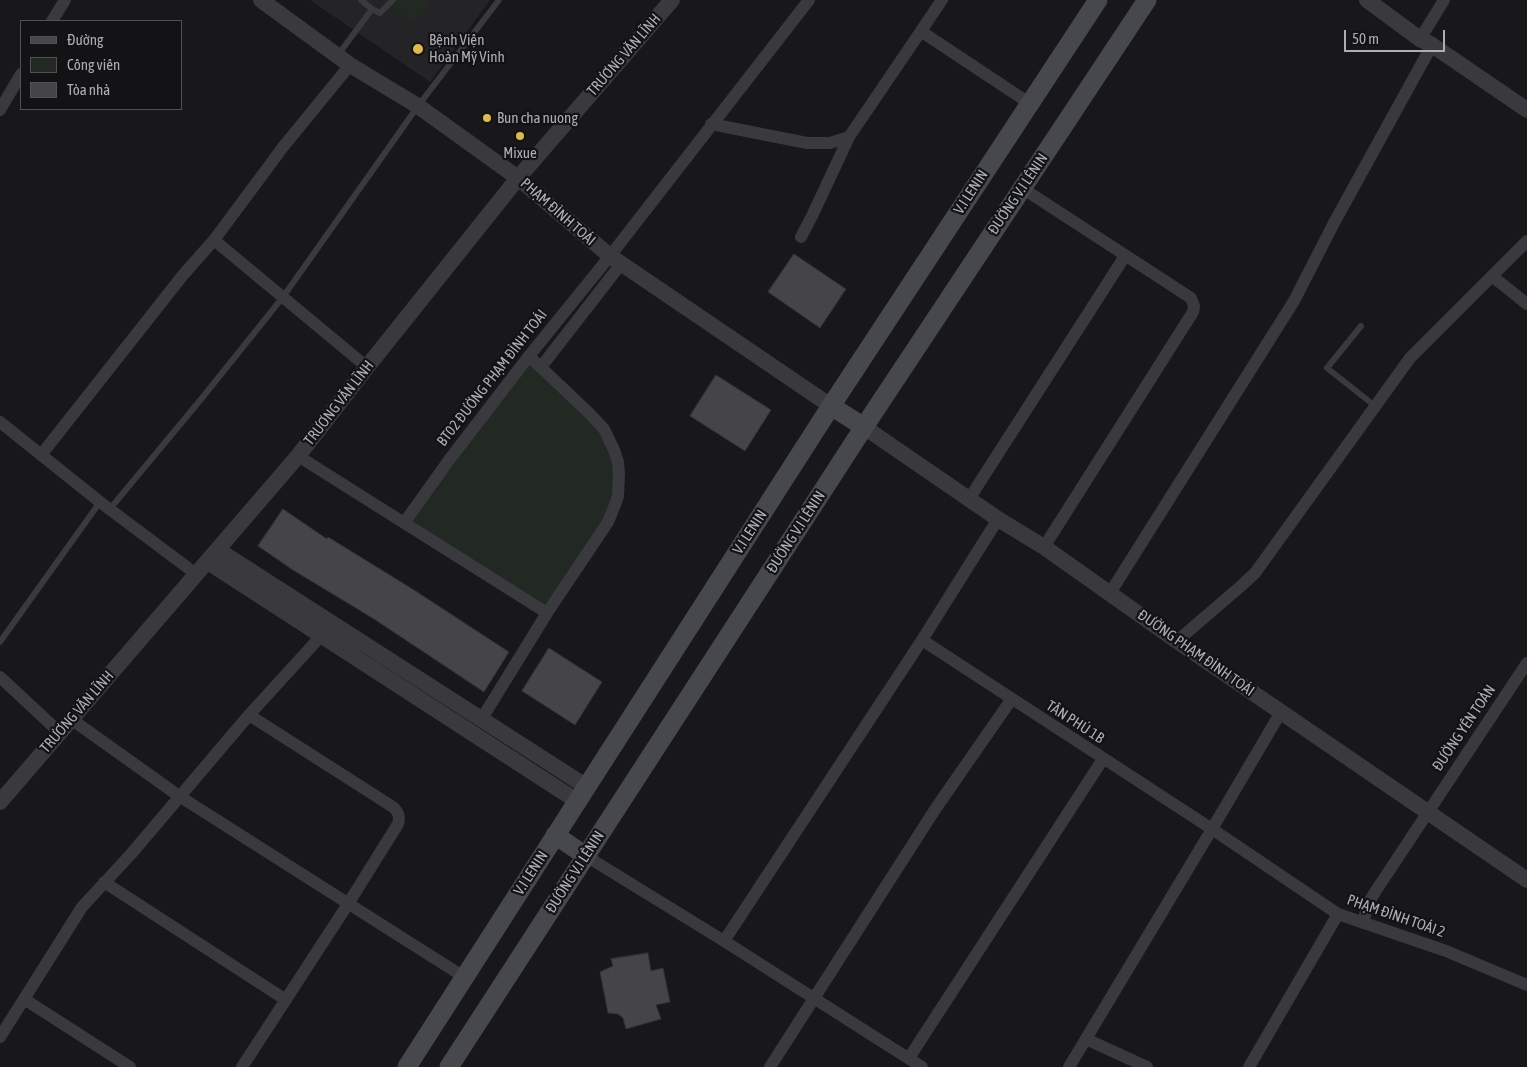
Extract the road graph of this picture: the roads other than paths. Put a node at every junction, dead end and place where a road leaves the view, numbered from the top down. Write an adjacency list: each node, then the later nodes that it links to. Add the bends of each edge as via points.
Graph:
1 (64, 0): 14 (street)
2 (261, 0): 17 (street, PHẠM ĐÌNH TOÁI)
3 (361, 0): 13 (lane)
4 (393, 0): 13 (lane, via 380,13)
5 (499, 0): 20 (lane)
6 (672, 0): 25 (street, TRƯƠNG VĂN LĨNH)
7 (808, 0): 23 (street)
8 (942, 0): 15 (street)
9 (1098, 0): 19 (main road, V.I LENIN)
10 (1147, 0): 26 (main road, ĐƯỜNG V.I LÊNIN)
11 (1367, 0): 16 (street)
12 (1444, 0): 16 (street)
13 (372, 9): 17 (lane)
14 (53, 20)
15 (922, 32): 19 (street); 24 (street)
16 (1426, 42): 22 (street); 52 (street, via 1294,302)
17 (344, 60): 20 (street, PHẠM ĐÌNH TOÁI); 28 (street)
18 (20, 76): 21 (street)
19 (1029, 103): 39 (main road, V.I LENIN)
20 (418, 106): 25 (street, PHẠM ĐÌNH TOÁI); 33 (lane)
21 (0, 110)
22 (1527, 110)
23 (711, 124): 24 (street, via 812,144); 31 (street)
24 (849, 137): 27 (street)
25 (518, 178): 31 (street, PHẠM ĐÌNH TOÁI); 37 (street, TRƯƠNG VĂN LĨNH)
26 (1022, 188): 30 (street); 42 (main road, ĐƯỜNG V.I LÊNIN)
27 (800, 237)
28 (214, 240): 33 (street); 43 (street)
29 (1527, 241): 32 (street)
30 (1125, 256): 45 (street); 49 (street, via 1190,298 1194,309)
31 (615, 260): 36 (street, BT02 ĐƯỜNG PHẠM ĐÌNH TOÁI); 38 (street, BT02 ĐƯỜNG PHẠM ĐÌNH TOÁI); 39 (street, PHẠM ĐÌNH TOÁI)
32 (1492, 276): 34 (street); 40 (street, via 1410,358)
33 (283, 297): 37 (street); 46 (lane, via 202,398)
34 (1527, 304)
35 (1361, 326): 40 (lane, via 1327,368)
36 (529, 356): 38 (street); 48 (street, BT02 ĐƯỜNG PHẠM ĐÌNH TOÁI)
37 (367, 366): 44 (street, TRƯƠNG VĂN LĨNH)
38 (541, 367): 53 (street, via 604,429 614,450 619,474 618,496 608,522)
39 (831, 406): 42 (main road); 67 (main road, V.I LENIN)
40 (1375, 406): 56 (street, via 1254,573)
41 (0, 422): 43 (street)
42 (864, 427): 45 (street, ĐƯỜNG PHẠM ĐÌNH TOÁI); 73 (main road, ĐƯỜNG V.I LÊNIN)
43 (41, 455): 46 (street)
44 (298, 456): 48 (street); 50 (street, TRƯƠNG VĂN LĨNH)
45 (969, 499): 47 (street, ĐƯỜNG PHẠM ĐÌNH TOÁI)
46 (104, 506): 51 (street); 57 (lane)
47 (998, 519): 49 (street, ĐƯỜNG PHẠM ĐÌNH TOÁI); 55 (street)
48 (404, 522): 53 (street)
49 (1044, 547): 52 (street, ĐƯỜNG PHẠM ĐÌNH TOÁI)
50 (213, 556): 51 (street, TRƯƠNG VĂN LĨNH); 54 (street); 64 (street)
51 (196, 574): 63 (street, TRƯƠNG VĂN LĨNH)
52 (1110, 593): 56 (street, ĐƯỜNG PHẠM ĐÌNH TOÁI)
53 (547, 613): 64 (street)
54 (321, 636): 62 (street); 67 (street)
55 (922, 640): 60 (street, TÂN PHÚ 1B); 79 (street)
56 (1177, 641): 61 (street, ĐƯỜNG PHẠM ĐÌNH TOÁI)
57 (0, 642)
58 (1527, 663): 70 (street, ĐƯỜNG YÊN TOÀN)
59 (0, 677): 65 (street)
60 (1011, 700): 66 (street, TÂN PHÚ 1B); 83 (street, via 936,808)
61 (1281, 712): 70 (street, ĐƯỜNG PHẠM ĐÌNH TOÁI); 71 (street)
62 (249, 715): 68 (street); 76 (street, via 397,811 398,824)
63 (71, 719): 65 (street, TRƯƠNG VĂN LĨNH); 68 (street)
64 (481, 720): 67 (street)
65 (60, 732): 69 (street, TRƯƠNG VĂN LĨNH)
66 (1102, 759): 71 (street, TÂN PHÚ 1B); 87 (street)
67 (582, 794): 72 (main road, V.I LENIN)
68 (179, 796): 75 (street); 76 (street)
69 (0, 802)
70 (1427, 812): 74 (street, ĐƯỜNG PHẠM ĐÌNH TOÁI); 78 (street, ĐƯỜNG YÊN TOÀN, via 1368,904)
71 (1212, 829): 77 (street, PHẠM ĐÌNH TOÁI 2); 86 (street)
72 (555, 836): 73 (main road); 80 (main road, V.I LENIN)
73 (586, 856): 79 (street); 91 (main road, ĐƯỜNG V.I LÊNIN)
74 (1527, 880)
75 (104, 882): 82 (street, via 82,907); 84 (street)
76 (348, 904): 80 (street); 84 (street)
77 (1338, 914): 78 (street, PHẠM ĐÌNH TOÁI 2); 96 (street)
78 (1363, 923): 81 (street, PHẠM ĐÌNH TOÁI 2, via 1446,951)
79 (724, 941): 83 (street)
80 (464, 977): 90 (main road, V.I LENIN)
81 (1527, 985)
82 (24, 999): 85 (street); 88 (street)
83 (814, 999): 87 (street); 92 (street)
84 (286, 1000): 89 (street)
85 (0, 1037)
86 (1086, 1039): 94 (street); 95 (street)
87 (909, 1058): 93 (street)
88 (130, 1067)
89 (242, 1067)
90 (407, 1067)
91 (449, 1067)
92 (770, 1067)
93 (922, 1067)
94 (1069, 1067)
95 (1147, 1067)
96 (1249, 1067)

